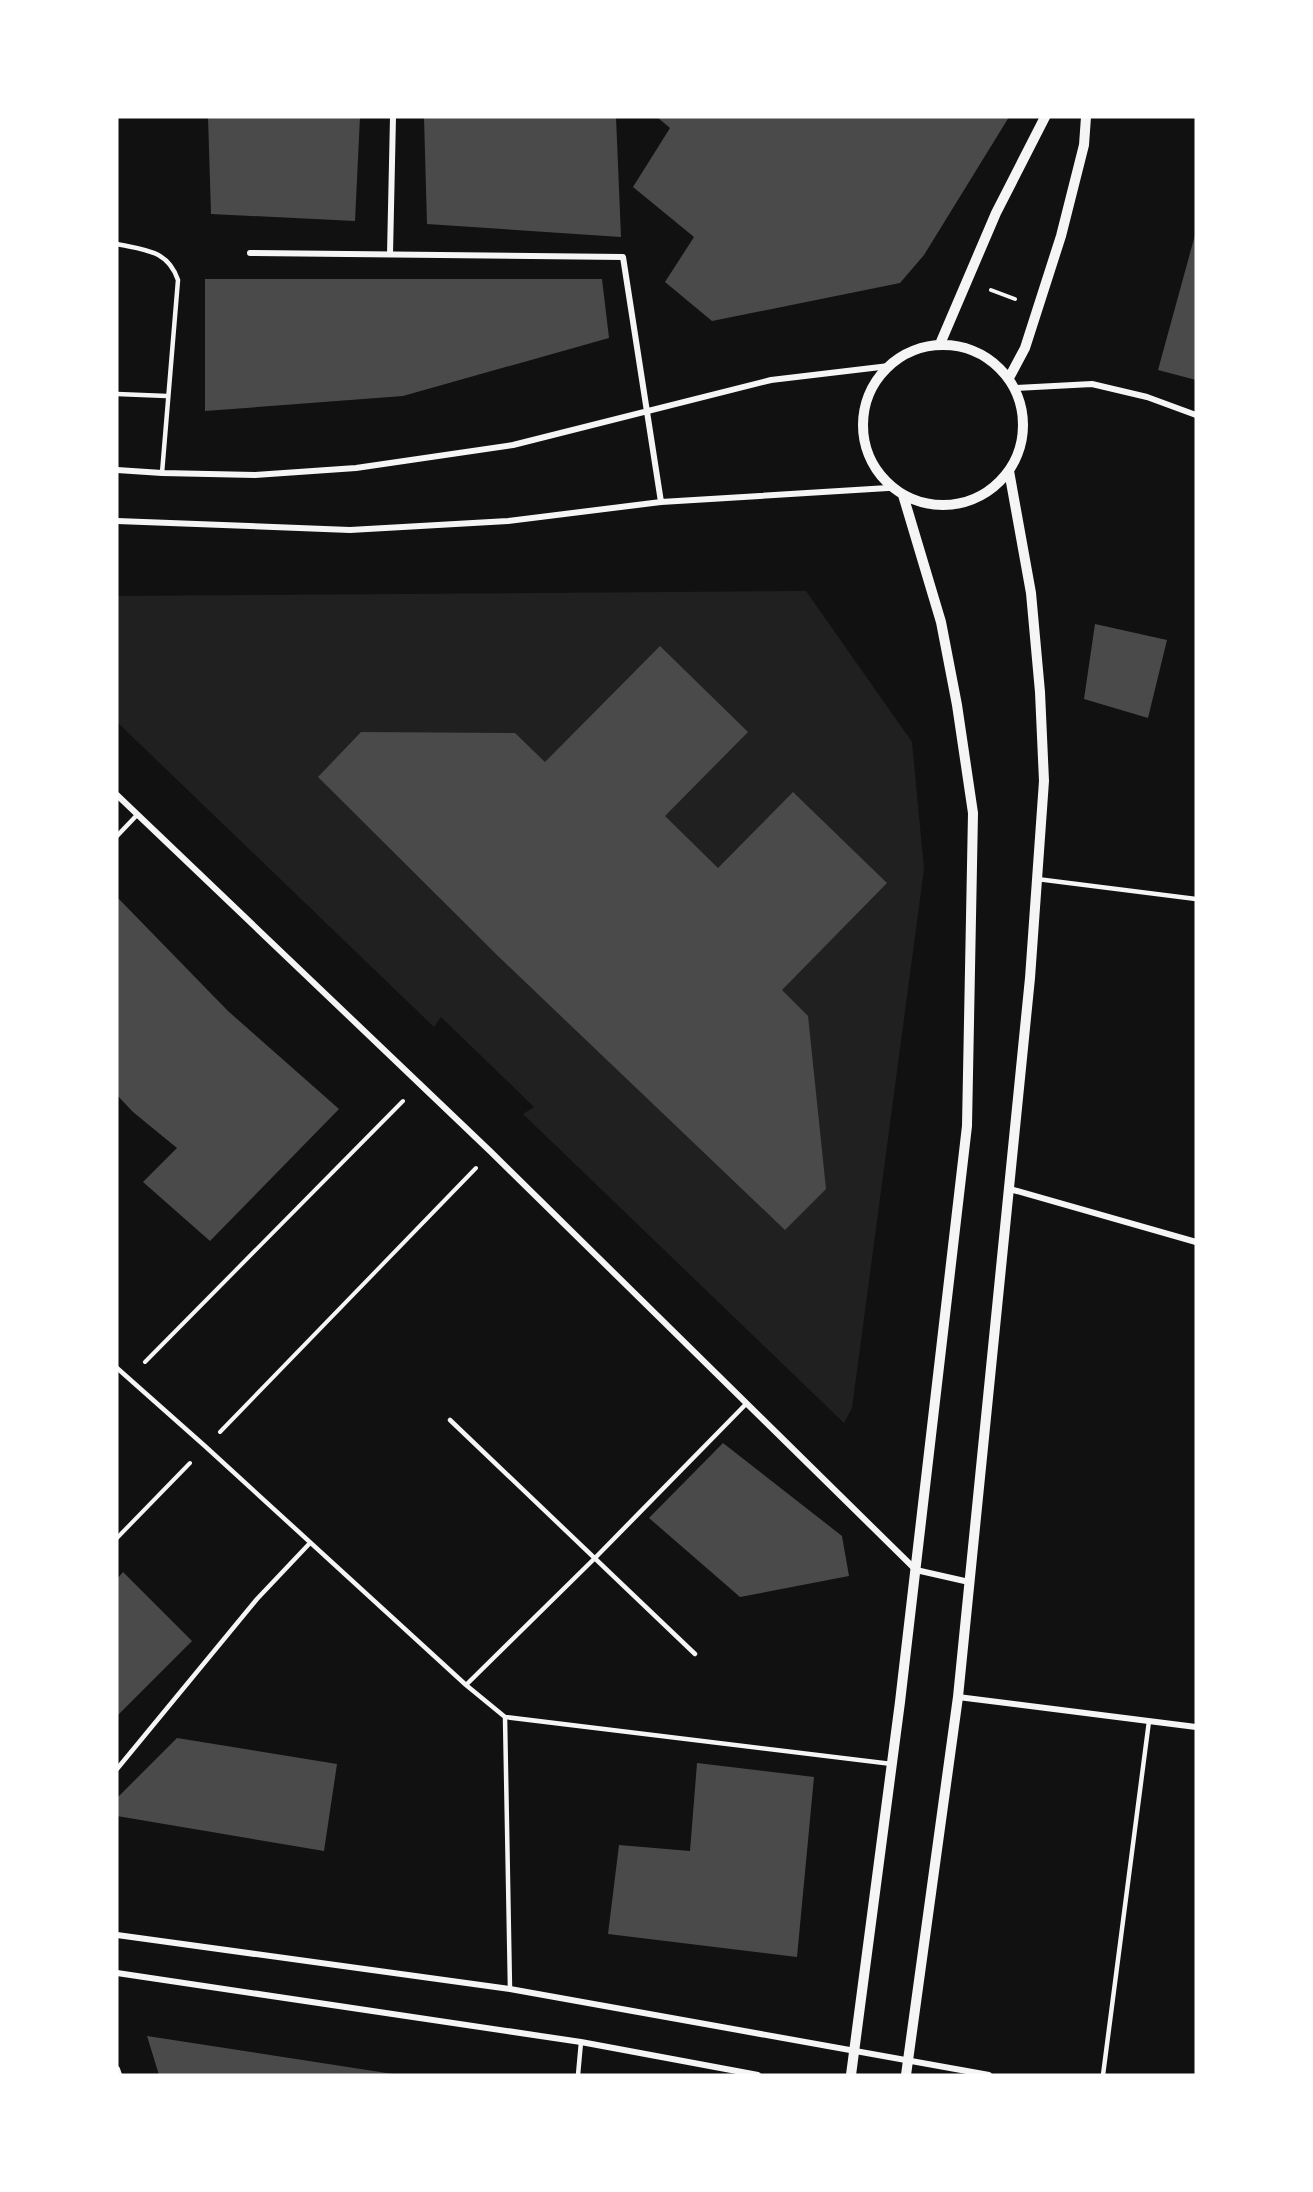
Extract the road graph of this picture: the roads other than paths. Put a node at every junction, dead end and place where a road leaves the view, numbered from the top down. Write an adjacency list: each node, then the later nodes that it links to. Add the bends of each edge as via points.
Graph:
1 (393, 117): 6 (street)
2 (1045, 117): 7 (street, via 996,213)
3 (1086, 117): 9 (street, via 1084,145 1061,236 1025,348)
4 (117, 244): 12 (lane, via 162,256 174,266 178,280)
5 (250, 253): 6 (street)
6 (390, 254): 13 (street, via 623,257)
7 (940, 344): 8 (street, via 921,347); 9 (street, via 966,347 990,359)
8 (889, 366): 13 (street, via 771,380); 18 (street, via 867,397 862,434 867,452)
9 (1009, 378): 10 (street)
10 (1015, 388): 14 (street, via 1092,384 1147,397); 16 (street, via 1023,416 1021,445)
11 (117, 394): 12 (lane)
12 (167, 396): 17 (lane)
13 (647, 410): 17 (street, via 513,445 356,468 255,475); 20 (street)
14 (1196, 415)
15 (117, 470): 17 (street)
16 (1009, 471): 19 (street, via 996,486 960,504 921,503); 25 (street, via 1031,593 1040,692 1044,781)
17 (162, 473)
18 (888, 488): 19 (street); 20 (street)
19 (903, 495): 34 (street, via 941,622 973,813 967,1126)
20 (661, 502): 21 (street, via 508,521 350,530)
21 (117, 521)
22 (117, 795): 23 (street)
23 (137, 815): 24 (lane); 30 (street, via 491,1152)
24 (117, 836)
25 (1037, 879): 26 (lane); 27 (street)
26 (1196, 899)
27 (1010, 1190): 28 (street); 35 (street)
28 (1196, 1242)
29 (117, 1368): 32 (lane)
30 (746, 1404): 33 (lane); 34 (street)
31 (450, 1420): 33 (lane)
32 (310, 1543): 37 (lane); 43 (lane, via 257,1599)
33 (595, 1558): 36 (lane); 37 (lane)
34 (916, 1570): 35 (street); 42 (street)
35 (969, 1582): 38 (street)
36 (695, 1654)
37 (466, 1685): 39 (lane)
38 (958, 1697): 40 (street); 49 (street)
39 (506, 1717): 42 (lane); 46 (lane)
40 (1149, 1721): 41 (street); 57 (lane)
41 (1196, 1727)
42 (892, 1764): 48 (street)
43 (117, 1769)
44 (117, 1935): 46 (street)
45 (117, 1973): 47 (street)
46 (510, 1989): 48 (street)
47 (581, 2042): 52 (lane); 53 (street)
48 (854, 2052): 49 (street); 54 (street)
49 (908, 2061): 55 (street); 56 (street)
50 (117, 2069): 51 (street)
51 (119, 2075)
52 (578, 2075)
53 (758, 2075)
54 (851, 2075)
55 (906, 2075)
56 (989, 2075)
57 (1103, 2075)

